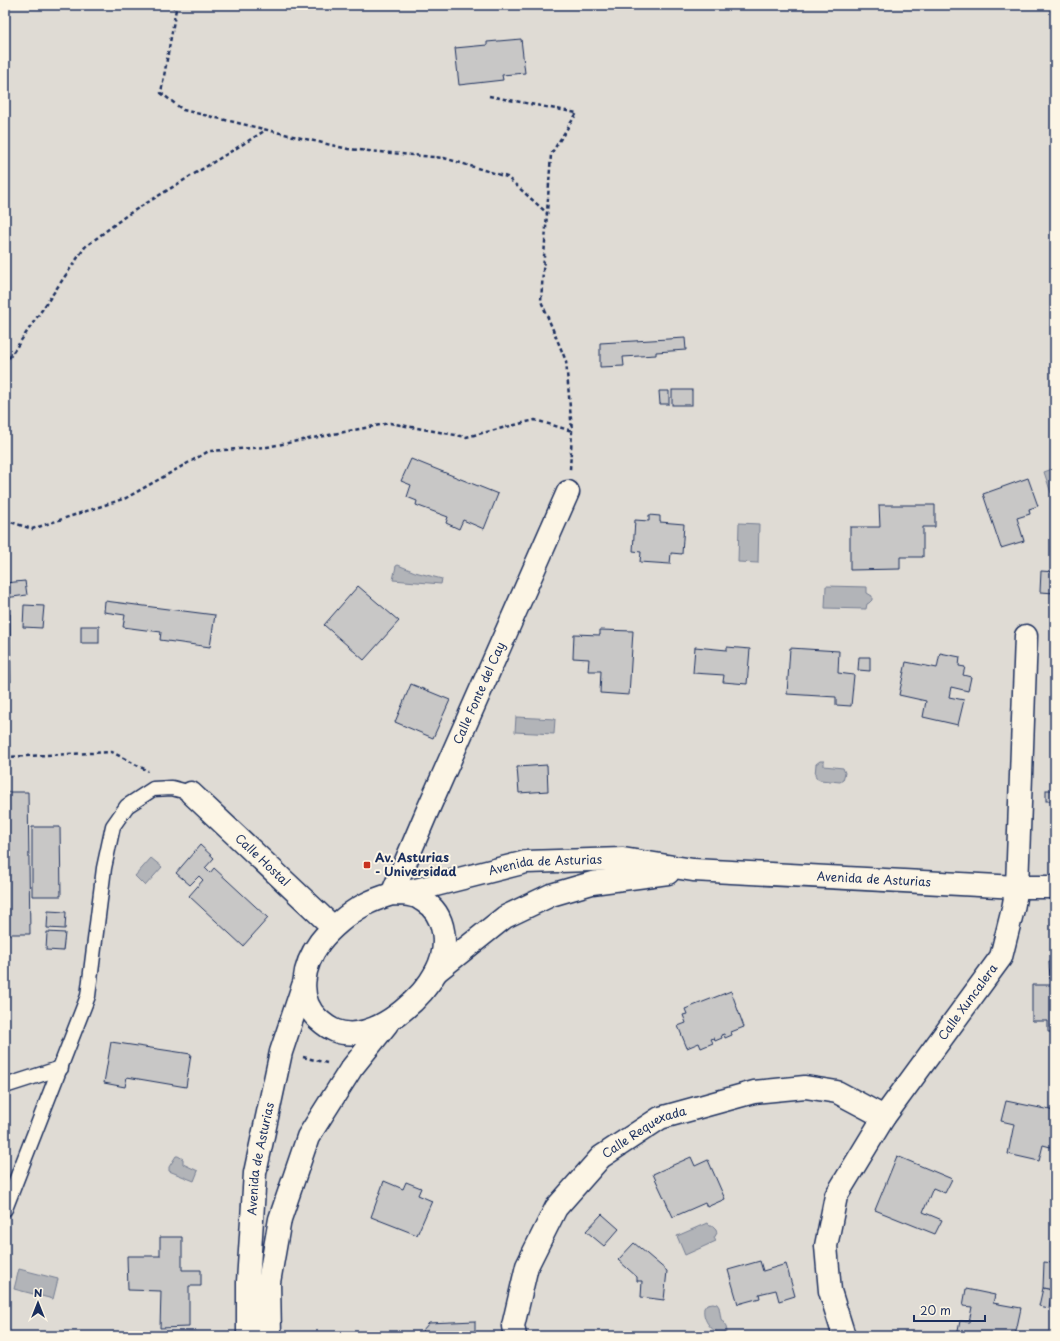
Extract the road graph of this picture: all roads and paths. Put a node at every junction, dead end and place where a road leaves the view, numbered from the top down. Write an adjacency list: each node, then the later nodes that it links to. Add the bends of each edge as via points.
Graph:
1 (171, 5): 3 (path, via 176,9 161,93 183,110)
2 (489, 96): 4 (path, via 577,113 552,154)
3 (266, 130): 4 (path, via 348,149 444,158 507,177); 5 (path, via 127,215 85,247)
4 (548, 214): 6 (path, via 541,301 566,361)
5 (5, 364)
6 (572, 431): 7 (path); 10 (path, via 535,420 466,438 390,423 267,447 208,451 126,498 32,529)
7 (568, 492): 19 (street, Calle Fonte del Cay, via 429,807)
8 (5, 508): 10 (path)
9 (5, 520): 10 (path)
10 (10, 521): 11 (path)
11 (5, 526)
12 (1026, 636): 17 (street, Calle Xuncalera)
13 (5, 757): 14 (path, via 112,752)
14 (152, 773)
15 (191, 793): 20 (street, Calle Hostal); 25 (lane, via 172,788 153,789 127,806 113,826 104,868 88,996)
16 (693, 870): 17 (street, Avenida de Asturias); 19 (street, Avenida de Asturias, via 624,859 526,862); 21 (street, Avenida de Asturias, via 592,883 551,895 505,917)
17 (1017, 887): 18 (street, Avenida de Asturias); 28 (street, Calle Xuncalera, via 1001,957)
18 (1055, 887)
19 (396, 894): 20 (street, via 378,898); 21 (street, via 414,896 428,903 438,915 444,940 443,954)
20 (333, 927): 22 (street, via 319,943 311,958)
21 (436, 972): 23 (street, via 424,989)
22 (303, 986): 23 (street, via 306,1002 312,1014 327,1027 345,1034 367,1032); 24 (street, Avenida de Asturias)
23 (390, 1020): 26 (street)
24 (281, 1052): 26 (path); 30 (street, Avenida de Asturias, via 255,1173 248,1282)
25 (61, 1068): 27 (lane); 29 (lane)
26 (351, 1069): 31 (street, via 308,1137 280,1219 270,1282)
27 (5, 1086)
28 (884, 1117): 32 (street, Calle Requexada, via 837,1092 805,1087 754,1092 660,1118 601,1158 556,1208 527,1266 513,1326); 33 (street, Calle Xuncalera, via 836,1196 826,1246 830,1291)
29 (5, 1209)
30 (248, 1336)
31 (270, 1336)
32 (514, 1336)
33 (844, 1336)

